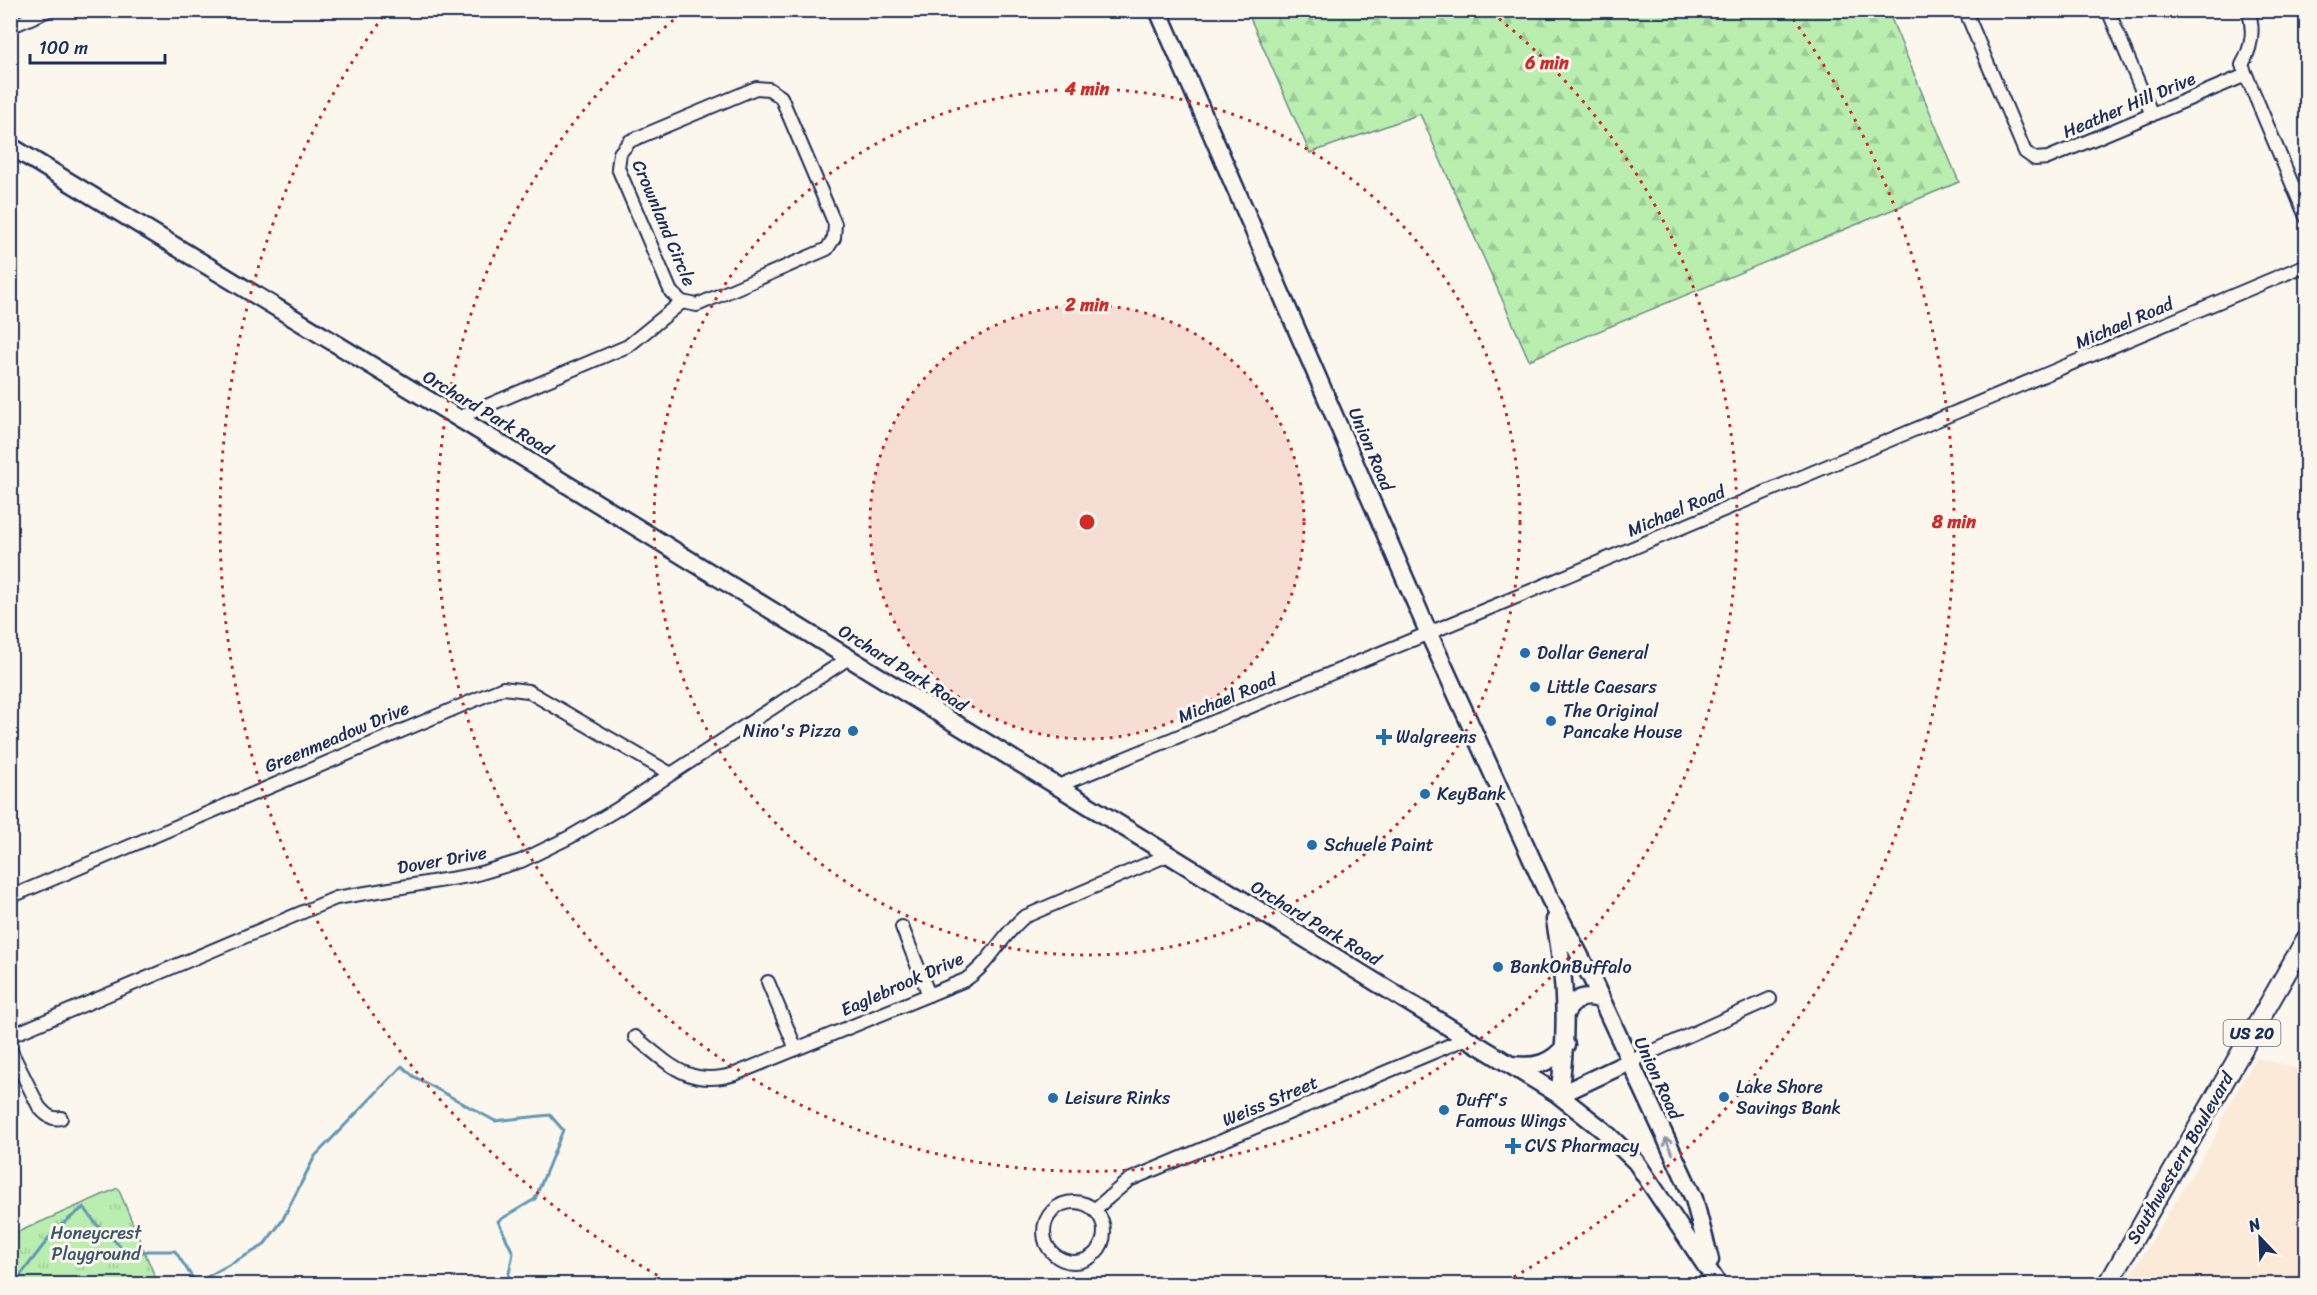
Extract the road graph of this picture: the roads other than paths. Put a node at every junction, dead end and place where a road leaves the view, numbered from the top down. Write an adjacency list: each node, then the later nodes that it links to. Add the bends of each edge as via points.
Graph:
1 (49, 10): 6 (street)
2 (1158, 10): 14 (main road, Union Road)
3 (1965, 10): 8 (street, Heather Hill Drive, via 2030,157 2048,158)
4 (2108, 10): 8 (street)
5 (2248, 10): 7 (street, via 2252,31 2242,65)
6 (10, 27)
7 (2246, 75): 8 (street, Heather Hill Drive); 10 (street)
8 (2152, 115)
9 (10, 146): 13 (main road, Orchard Park Road)
10 (2307, 218)
11 (2307, 266): 14 (street, Michael Road)
12 (682, 302): 12 (street, Crownland Circle, via 671,292 618,168 620,153 630,141 756,88 770,89 781,97 834,224 834,238 827,249 697,305); 13 (street, Crownland Circle, via 628,346)
13 (458, 418): 15 (main road, Orchard Park Road)
14 (1429, 634): 17 (street, Michael Road); 20 (main road, Union Road)
15 (849, 658): 16 (street, Dover Drive); 17 (main road, Orchard Park Road)
16 (671, 774): 19 (street, Greenmeadow Drive, via 528,691 503,688); 28 (street, Dover Drive, via 586,829 521,861 474,875 336,898)
17 (1058, 786): 18 (main road, Orchard Park Road)
18 (1168, 855): 24 (street, Eaglebrook Drive, via 1034,911 1012,926 974,975); 30 (main road, Orchard Park Road)
19 (10, 897)
20 (1551, 902): 26 (main road, Union Road); 27 (main road, Union Road, via 1560,945)
21 (902, 927): 24 (street)
22 (2307, 939): 41 (highway, Southwestern Boulevard / US 20)
23 (768, 982): 33 (street)
24 (929, 995): 33 (street, Eaglebrook Drive)
25 (1770, 999): 34 (street)
26 (1601, 1000): 27 (main road, via 1592,996 1582,998); 34 (main road, Union Road)
27 (1564, 1014): 31 (main road, Union Road)
28 (10, 1036)
29 (635, 1037): 33 (street, Eaglebrook Drive, via 681,1072 702,1080 735,1074)
30 (1467, 1038): 35 (main road, Orchard Park Road); 39 (street, Weiss Street, via 1129,1180)
31 (1566, 1045): 35 (main road, via 1557,1056 1542,1064); 36 (main road, via 1574,1069 1580,1074); 37 (main road, Union Road)
32 (10, 1049): 38 (street, via 39,1107 46,1115)
33 (796, 1049)
34 (1629, 1062): 36 (main road); 40 (main road, Union Road, one-way to 34, via 1694,1199)
35 (1509, 1064): 37 (main road, Orchard Park Road)
36 (1605, 1075): 37 (main road)
37 (1559, 1095): 40 (main road, Orchard Park Road, via 1636,1162)
38 (61, 1118)
39 (1094, 1210): 39 (street, via 1072,1202 1051,1212 1044,1234 1053,1254 1075,1262 1096,1252 1103,1230)
40 (1716, 1280)
41 (2108, 1284)

